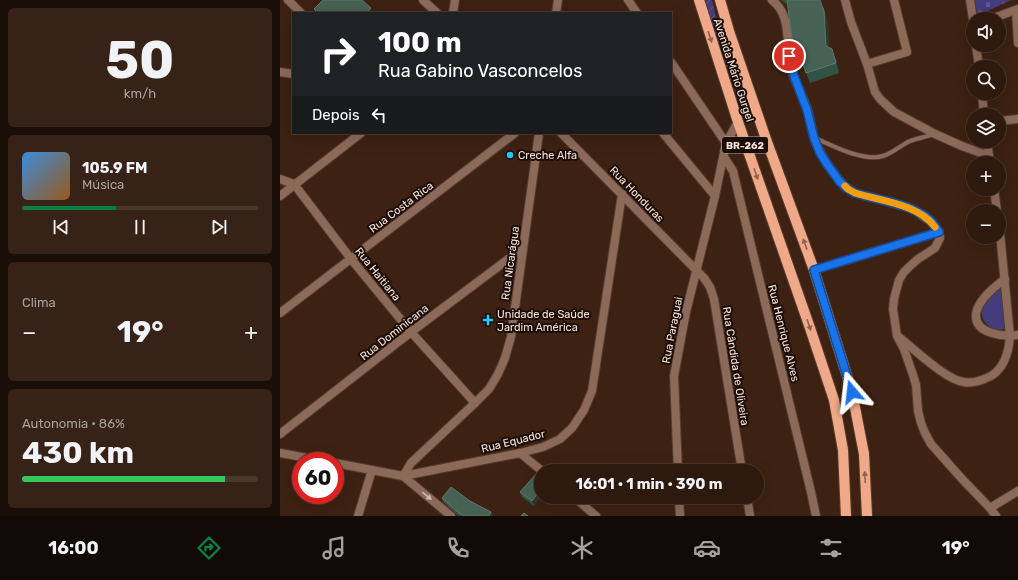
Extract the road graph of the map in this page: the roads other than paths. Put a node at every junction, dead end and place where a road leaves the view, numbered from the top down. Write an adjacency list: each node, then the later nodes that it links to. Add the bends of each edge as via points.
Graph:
1 (288, 0): 12 (street)
2 (423, 0): 13 (street)
3 (455, 0): 14 (street)
4 (628, 0): 15 (street)
5 (698, 0): 25 (main road, Avenida Mário Gurgel / BR-262, one-way to 25)
6 (720, 0): 46 (main road, Avenida Mário Gurgel / BR-262, one-way to 6, via 758,117)
7 (772, 0): 32 (street, via 783,12 791,68 807,110)
8 (845, 0): 20 (street)
9 (894, 0): 20 (street, via 907,52)
10 (970, 0): 16 (street)
11 (1017, 10): 17 (street); 18 (street)
12 (300, 12)
13 (436, 12)
14 (453, 12)
15 (636, 12)
16 (972, 12)
17 (1006, 14)
18 (1018, 43)
19 (672, 63): 33 (street)
20 (867, 64): 31 (street, via 875,92 886,106)
21 (280, 72): 22 (street)
22 (292, 74)
23 (1018, 119): 24 (street)
24 (1006, 120)
25 (738, 122): 33 (street); 75 (main road, Avenida Mário Gurgel / BR-262, one-way to 75, via 834,400 843,450)
26 (360, 134): 37 (street)
27 (514, 134): 44 (street, Rua Costa Rica)
28 (538, 134): 43 (street, Rua Nicarágua)
29 (562, 134): 38 (street, Rua Honduras)
30 (664, 134): 40 (street)
31 (935, 134): 32 (lane, via 910,141 896,150 874,157 853,153); 34 (street)
32 (814, 138): 41 (street, via 827,164 848,189 916,211)
33 (726, 143): 35 (street, Rua Paraguai)
34 (982, 156)
35 (724, 157): 40 (street, Rua Paraguai); 74 (street, Rua Henrique Alves, via 733,171)
36 (280, 179): 37 (street)
37 (294, 184): 39 (street); 44 (street, Rua Haitiana)
38 (622, 194): 45 (street, Rua Honduras); 55 (street, Rua Equador, via 592,391 584,410 572,428 560,439)
39 (280, 196)
40 (715, 196): 45 (street, Rua Paraguai)
41 (939, 232): 46 (street); 50 (street, via 940,238 935,248 910,266 899,280 893,304)
42 (1001, 244): 47 (street)
43 (523, 248): 49 (street, Rua Dominicana); 52 (street, Rua Nicarágua, via 506,358 489,389)
44 (350, 259): 48 (street, Rua Costa Rica); 49 (street, Rua Haitiana)
45 (696, 270): 58 (street, Rua Paraguai, via 674,376); 59 (street, Rua Cândida de Oliveira, via 710,287 714,298)
46 (814, 270): 68 (main road, Avenida Mário Gurgel / BR-262, one-way to 46, via 864,454 852,392)
47 (1005, 279): 51 (street); 51 (street, via 984,298 976,315 977,322 995,334)
48 (280, 313)
49 (411, 332): 52 (street, Rua Haitiana); 53 (street, Rua Dominicana)
50 (897, 336): 51 (street, via 946,374 966,383 982,380 997,371); 67 (street, via 913,375 918,411 930,444)
51 (1014, 336)
52 (475, 403): 62 (street, Rua Nicarágua, via 411,463)
53 (280, 434)
54 (280, 453): 56 (street)
55 (520, 453): 57 (street); 62 (street, Rua Equador)
56 (292, 455)
57 (534, 464)
58 (678, 464)
59 (741, 464)
60 (344, 465): 61 (street, Rua Equador)
61 (372, 470): 62 (street, Rua Equador); 69 (street)
62 (403, 476): 70 (street, one-way to 70)
63 (1018, 491): 67 (street)
64 (582, 504): 71 (street)
65 (679, 504): 72 (street)
66 (748, 504): 73 (street)
67 (990, 508): 76 (street)
68 (867, 515)
69 (358, 516)
70 (451, 516)
71 (596, 516)
72 (680, 516)
73 (750, 516)
74 (816, 516)
75 (846, 516)
76 (996, 516)

